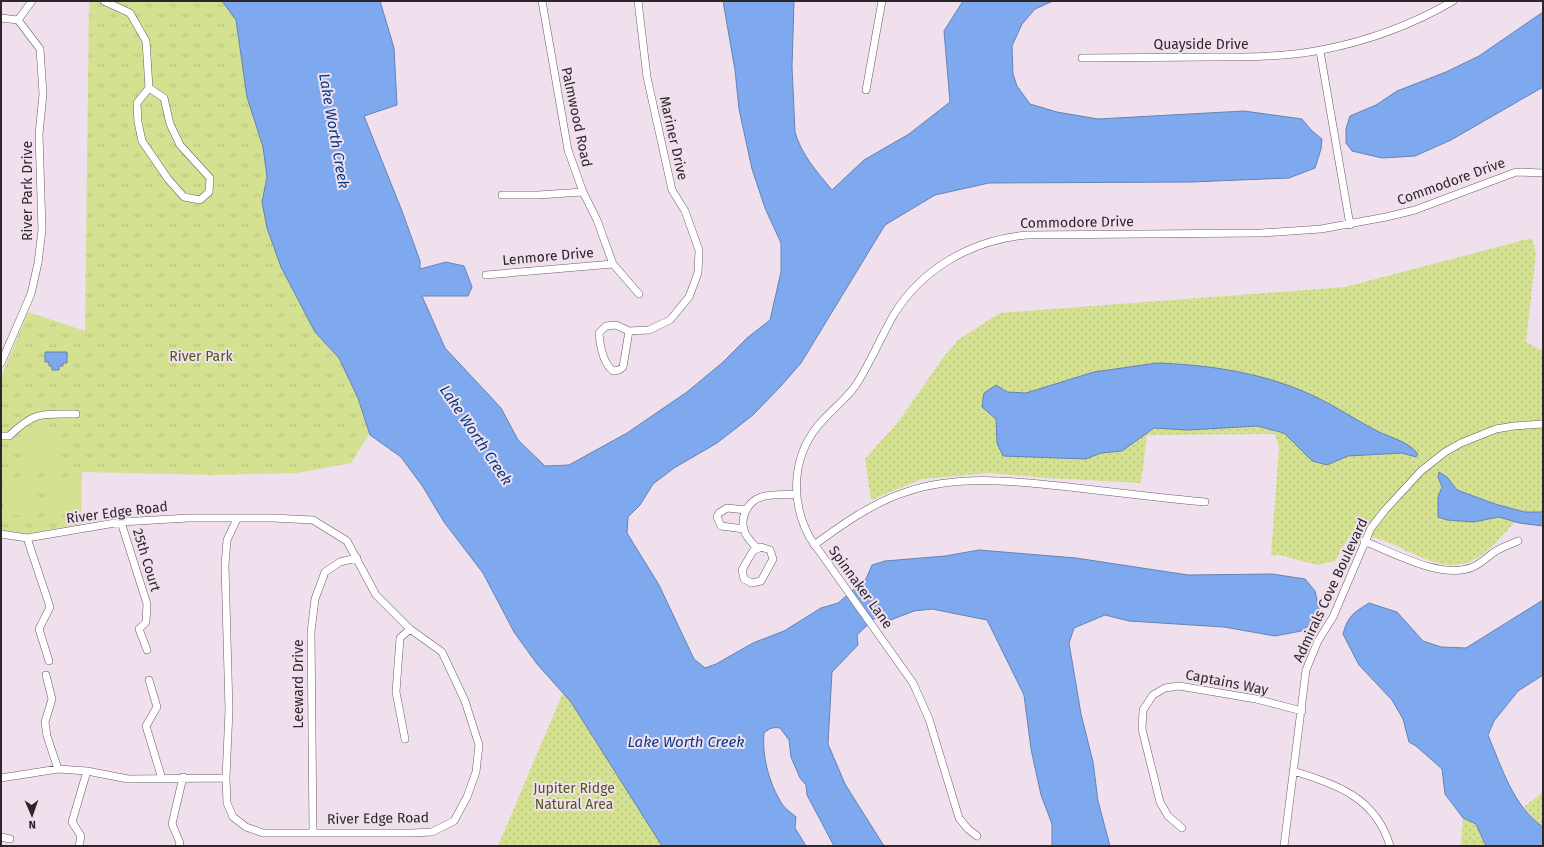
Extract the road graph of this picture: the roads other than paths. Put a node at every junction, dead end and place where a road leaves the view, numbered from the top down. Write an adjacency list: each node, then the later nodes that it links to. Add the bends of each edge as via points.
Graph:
1 (32, 1): 8 (street)
2 (104, 1): 11 (street, via 130,13 146,41)
3 (542, 1): 14 (street, Palmwood Road, via 568,150)
4 (638, 1): 20 (street, Mariner Drive, via 642,47 672,190 685,211 698,250 698,273 689,297 670,320 649,330)
5 (882, 1): 12 (street)
6 (1454, 1): 9 (street, Quayside Drive, via 1391,31)
7 (1, 18): 8 (street)
8 (18, 20): 21 (street, River Park Drive, via 40,49 43,94 39,134 42,230 31,294)
9 (1320, 51): 10 (street, Quayside Drive, via 1264,56); 16 (street)
10 (1082, 58)
11 (149, 88): 11 (street, via 164,98 170,124 180,145 210,178 209,192 200,200 184,197 142,141 137,102)
12 (866, 90)
13 (1543, 172): 16 (street, Commodore Drive, via 1506,174 1471,190 1415,210)
14 (583, 192): 15 (street); 17 (street, Palmwood Road, via 597,220)
15 (502, 195)
16 (1350, 225): 25 (street, Commodore Drive, via 1261,233 1028,235 1004,238 969,249 933,270 899,307 855,386 823,420 807,442 798,468)
17 (613, 264): 18 (street, Lenmore Drive); 19 (street, Palmwood Road)
18 (486, 274)
19 (639, 294)
20 (629, 331): 20 (street, Mariner Drive, via 616,325 606,326 599,334 600,346 608,367 613,371 623,368)
21 (1, 363)
22 (76, 414): 24 (street, via 40,414 25,421 8,436)
23 (1543, 424): 33 (street, Admirals Cove Boulevard, via 1496,430 1445,452 1421,471 1385,510)
24 (1, 436)
25 (796, 494): 27 (street, via 763,497 754,501); 35 (street, Commodore Drive, via 800,517)
26 (1205, 502): 35 (street, Spinnaker Lane, via 1039,484 956,481 924,487 884,500 846,521)
27 (746, 510): 30 (street, via 743,519); 30 (street, via 727,508 719,512 717,517 721,526)
28 (237, 519): 29 (street, River Edge Road, via 188,518); 37 (street, River Edge Road, via 313,520 347,541); 50 (street, River Edge Road, via 227,540 225,565 229,710)
29 (121, 522): 32 (street, River Edge Road); 39 (street, 25th Court, via 147,604 146,622 139,629)
30 (744, 529): 36 (street)
31 (1, 534): 32 (street, River Edge Road)
32 (27, 538): 40 (street, via 50,607 39,629)
33 (1364, 541): 34 (street, via 1434,569 1453,571 1480,564 1496,551); 43 (street, Admirals Cove Boulevard, via 1332,618 1311,655 1304,680)
34 (1518, 541)
35 (814, 545): 54 (street, Spinnaker Lane, via 903,667 922,701 960,818 964,826)
36 (757, 548): 36 (street, via 770,550 773,559 761,581 752,583 744,579 742,570)
37 (356, 558): 38 (street, River Edge Road, via 376,595); 53 (street, Leeward Drive, via 340,562 325,572 315,599 311,648)
38 (410, 629): 44 (street, via 400,638 396,692); 53 (street, River Edge Road, via 442,652 465,701 479,745 476,772 467,797 454,821 432,832)
39 (147, 650)
40 (49, 661)
41 (46, 675): 45 (street, via 52,699 45,722)
42 (149, 680): 51 (street, via 157,707 146,726)
43 (1302, 711): 47 (street, Admirals Cove Boulevard); 52 (street, Captains Way, via 1256,699 1179,686 1161,690 1150,698 1143,710 1141,724 1157,792 1168,816)
44 (405, 739)
45 (58, 769): 46 (street); 49 (street)
46 (87, 771): 51 (street, via 128,779); 57 (street, via 72,822 81,836)
47 (1293, 771): 59 (street, Admirals Cove Boulevard); 60 (street, via 1337,785 1356,796 1381,824)
48 (183, 777): 50 (street); 51 (street); 58 (street, via 172,824)
49 (1, 778)
50 (226, 778): 53 (street, River Edge Road, via 227,803 233,818 246,828 263,833)
51 (162, 779)
52 (1182, 828)
53 (314, 832)
54 (976, 836)
55 (1, 837): 56 (street)
56 (10, 839)
57 (79, 846)
58 (179, 846)
59 (1284, 846)
60 (1390, 846)

